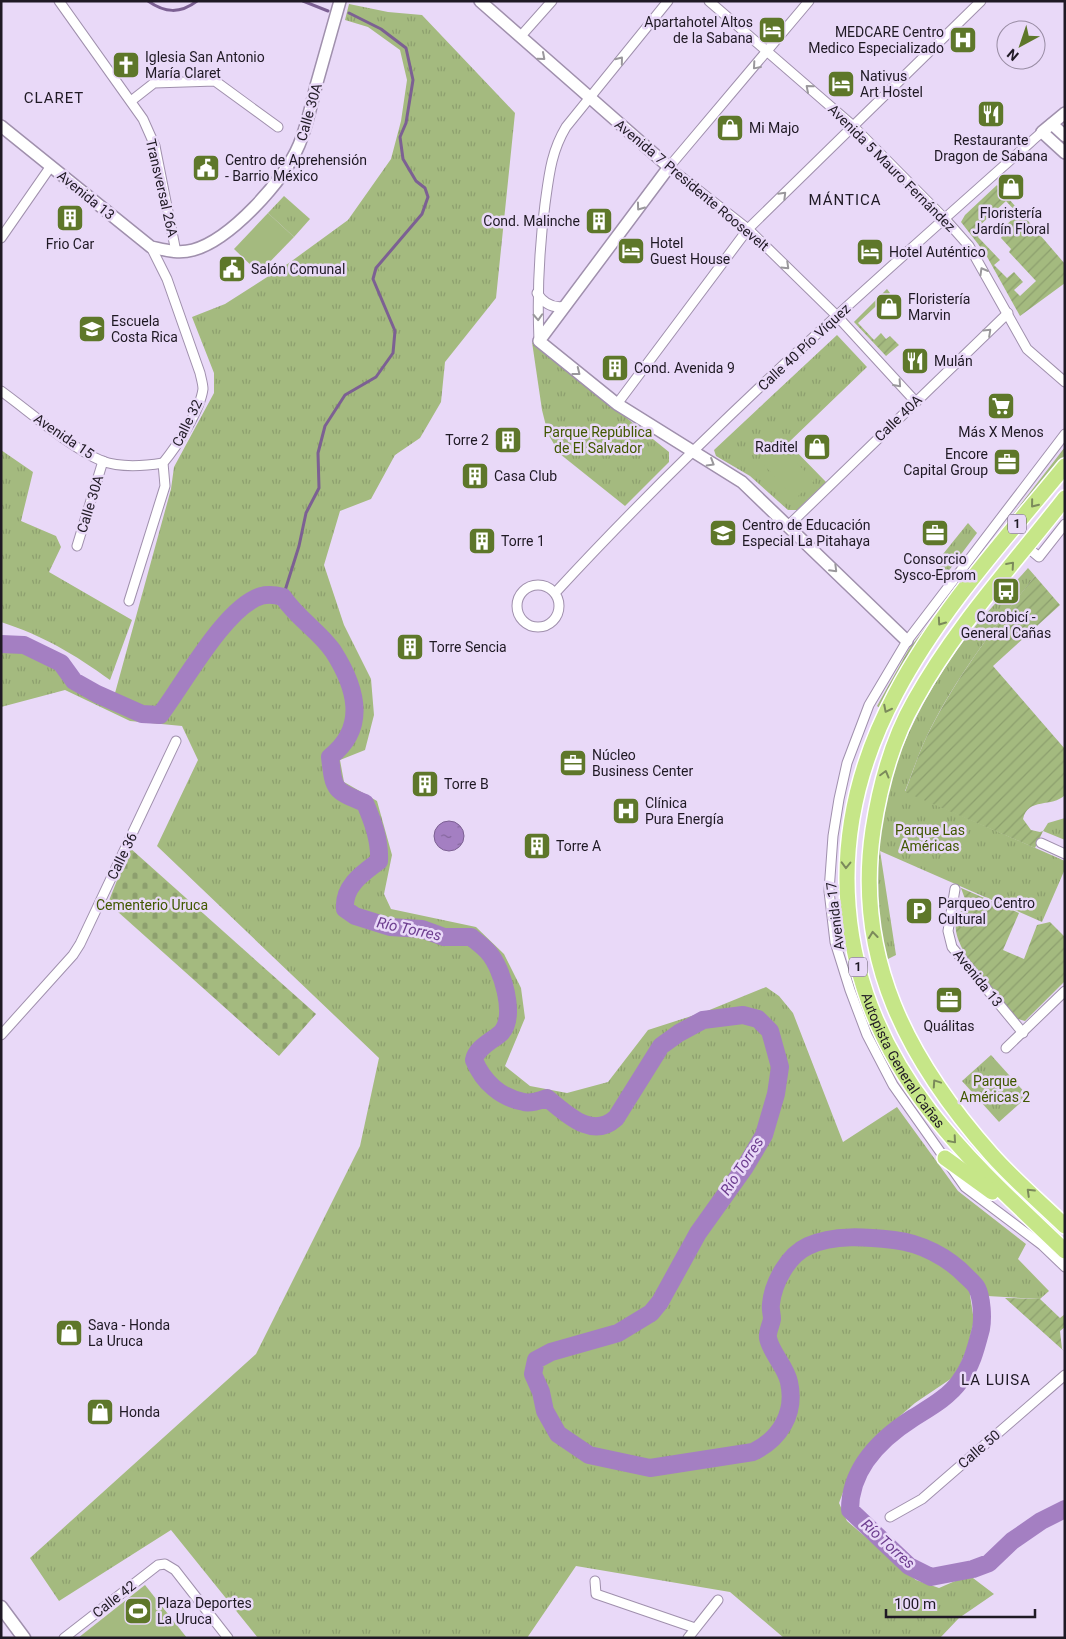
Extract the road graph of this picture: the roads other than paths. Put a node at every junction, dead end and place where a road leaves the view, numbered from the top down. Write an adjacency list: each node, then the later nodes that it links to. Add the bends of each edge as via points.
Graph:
1 (59, 1): 12 (street, Transversal 26A)
2 (340, 1): 27 (street, Calle 30A, via 308,119 293,158 275,183 223,236 192,250)
3 (480, 1): 9 (street, Avenida 7 Presidente Roosevelt)
4 (552, 1): 9 (street)
5 (668, 1): 11 (street, one-way to 5)
6 (709, 1): 10 (street, Avenida 5 Mauro Fernández)
7 (809, 1): 10 (street)
8 (981, 1): 16 (street)
9 (520, 37): 11 (street, Avenida 7 Presidente Roosevelt, one-way to 11)
10 (768, 52): 16 (street, Avenida 5 Mauro Fernández, one-way to 10); 22 (street, one-way to 22)
11 (589, 98): 22 (street, Avenida 7 Presidente Roosevelt); 28 (street, via 555,145 539,253)
12 (131, 101): 17 (street, via 154,84 215,81); 27 (street, Transversal 26A, via 155,146)
13 (1065, 113): 14 (street, Calle 40 Pío Víquez)
14 (1052, 124): 18 (street, Calle 40 Pío Víquez); 19 (street)
15 (1, 126): 21 (street, Avenida 13)
16 (852, 126): 23 (street, Avenida 5 Mauro Fernández); 24 (street, one-way to 16)
17 (278, 127)
18 (1042, 132): 20 (street); 23 (street, Calle 40 Pío Víquez)
19 (1065, 136)
20 (1065, 153)
21 (51, 166): 25 (street); 26 (street, Avenida 13)
22 (669, 167): 24 (street, Avenida 7 Presidente Roosevelt); 29 (street, one-way to 29)
23 (944, 219): 30 (street, Avenida 5 Mauro Fernández, one-way to 23, via 969,246); 31 (street, Calle 40 Pío Víquez)
24 (748, 229): 31 (street, Avenida 7 Presidente Roosevelt, one-way to 31); 36 (street)
25 (1, 238)
26 (151, 247): 27 (street, Avenida 13); 40 (street, Calle 32, via 170,287 203,388 198,406)
27 (176, 252)
28 (537, 293): 29 (street, via 546,304); 32 (street, one-way to 32)
29 (566, 306): 32 (street)
30 (1008, 314): 33 (street, Avenida 5 Mauro Fernández, via 1027,348); 35 (street, Calle 40A, one-way to 30)
31 (837, 316): 35 (street, Avenida 7 Presidente Roosevelt, one-way to 35); 38 (street, Calle 40 Pío Víquez)
32 (539, 341): 36 (street, one-way to 36)
33 (1065, 382)
34 (1, 392): 39 (street, Avenida 15, via 65,439)
35 (915, 401): 44 (street, Calle 40A)
36 (618, 404): 38 (street)
37 (1065, 434): 49 (street, Avenida 17)
38 (694, 452): 44 (street, one-way to 44, via 742,482); 47 (street, Calle 40 Pío Víquez)
39 (103, 461): 40 (street, Avenida 15, via 147,466); 45 (street, Calle 30A)
40 (163, 463): 48 (street, via 165,486)
41 (1065, 466): 59 (highway, Autopista General Cañas / 1, one-way to 59, via 970,582 896,691 860,776 846,860 846,898 854,952 881,1029 902,1071 949,1135)
42 (1065, 498): 46 (highway, Autopista General Cañas / 1)
43 (1065, 524): 46 (street, via 1039,557)
44 (789, 525): 49 (street, one-way to 49)
45 (77, 546)
46 (1027, 547): 60 (highway, Autopista General Cañas / 1, one-way to 46, via 993,1156 935,1082 906,1033 883,979 874,943 869,895 869,861 878,802 889,758 903,724 961,627)
47 (555, 594): 47 (street, via 546,586 529,587 519,596 520,616 536,627 550,623 559,606)
48 (129, 601)
49 (907, 641): 58 (street, Avenida 17, via 869,705 847,763 836,814 829,891 835,942 867,1035 889,1078)
50 (176, 740): 56 (street, Calle 36, via 80,944)
51 (1042, 843): 52 (street)
52 (1065, 854)
53 (955, 889): 55 (street, Avenida 13, via 949,924 952,947)
54 (1065, 991): 55 (street)
55 (1022, 1032): 57 (street)
56 (1, 1035)
57 (1006, 1048)
58 (945, 1158): 59 (highway); 62 (street, Avenida 17, via 965,1187 1042,1245)
59 (1034, 1222): 61 (highway, Autopista General Cañas / 1)
60 (1065, 1226)
61 (1065, 1251)
62 (1065, 1267)
63 (1065, 1375): 64 (street, Calle 50, via 922,1499)
64 (890, 1517)
65 (595, 1581): 68 (street, via 596,1594)
66 (718, 1600): 68 (street)
67 (3, 1612): 69 (main road)
68 (696, 1628): 72 (street)
69 (24, 1638)
70 (64, 1638): 71 (street, Calle 42, via 158,1565 165,1564 176,1570)
71 (228, 1638)
72 (688, 1638)

